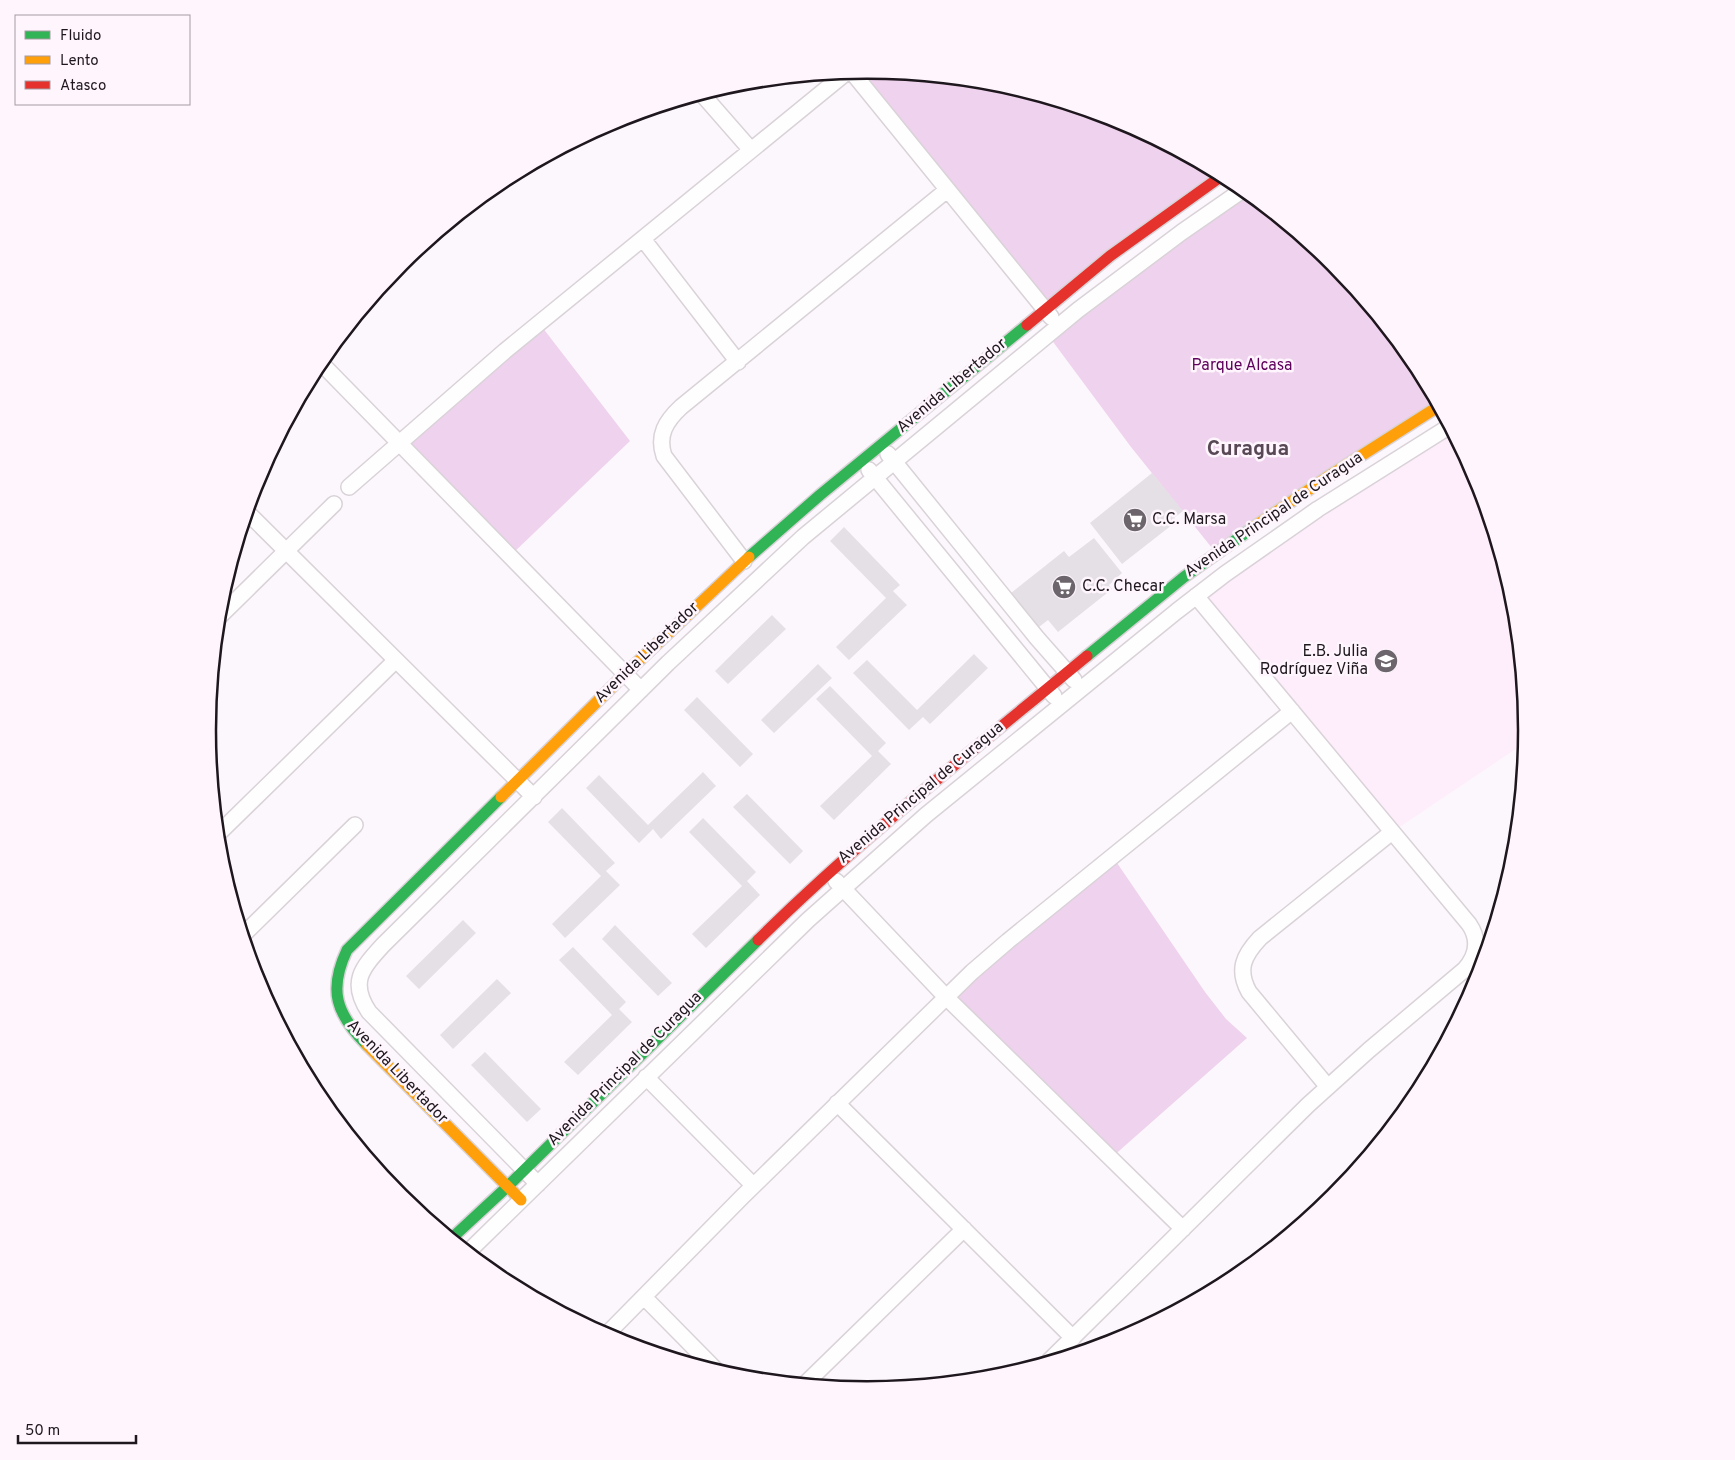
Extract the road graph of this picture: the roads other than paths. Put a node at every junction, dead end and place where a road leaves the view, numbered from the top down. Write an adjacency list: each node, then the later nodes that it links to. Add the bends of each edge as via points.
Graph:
1 (858, 79): 6 (street)
2 (838, 80): 4 (street)
3 (707, 99): 4 (street)
4 (751, 150): 8 (street)
5 (1215, 180): 9 (street, Avenida Libertador, via 1139,234)
6 (947, 190): 9 (street); 11 (street)
7 (1237, 194): 10 (street, Avenida Libertador)
8 (642, 239): 11 (street); 15 (street)
9 (1044, 310): 10 (street); 16 (street, Avenida Libertador)
10 (1058, 326): 18 (street, Avenida Libertador)
11 (738, 362): 24 (street, via 672,416 663,429 661,445 664,456)
12 (326, 368): 15 (street)
13 (1434, 409): 28 (street, Avenida Principal de Curagua, via 1221,550)
14 (1445, 429): 25 (street, Avenida Principal de Curagua, via 1318,509)
15 (398, 443): 20 (street); 29 (street)
16 (881, 445): 17 (street, Avenida Libertador); 18 (street)
17 (862, 461): 19 (street); 24 (street, Avenida Libertador)
18 (894, 461): 19 (street, Avenida Libertador); 28 (street)
19 (874, 477): 30 (street); 32 (street, Avenida Libertador, via 737,597)
20 (349, 487)
21 (334, 504): 23 (street)
22 (252, 517): 23 (street)
23 (286, 551): 26 (street); 27 (street)
24 (744, 561): 29 (street, Avenida Libertador)
25 (1196, 596): 31 (street, Avenida Principal de Curagua); 34 (street)
26 (228, 608)
27 (396, 660): 35 (street); 38 (street)
28 (1067, 672): 30 (street, Avenida Principal de Curagua); 31 (street)
29 (625, 674): 32 (street); 35 (street, Avenida Libertador)
30 (1047, 688): 33 (street); 40 (street, Avenida Principal de Curagua)
31 (1081, 689): 33 (street, Avenida Principal de Curagua)
32 (641, 690): 36 (street, Avenida Libertador)
33 (1061, 705): 41 (street, Avenida Principal de Curagua)
34 (1292, 711): 39 (street); 43 (street, via 1008,941)
35 (518, 781): 36 (street); 49 (street, Avenida Libertador, via 356,939 341,962 336,986 339,1008 354,1030)
36 (534, 797): 47 (street, Avenida Libertador, via 384,946 363,970 359,985 364,1003 380,1024)
37 (355, 825): 42 (street)
38 (224, 828)
39 (1392, 832): 45 (street, via 1469,924 1475,936 1476,951 1464,970); 45 (street, via 1260,938 1244,961 1242,976 1249,992)
40 (828, 872): 41 (street); 47 (street, Avenida Principal de Curagua)
41 (842, 888): 43 (street); 44 (street, Avenida Principal de Curagua)
42 (248, 930)
43 (946, 997): 46 (street); 53 (street)
44 (646, 1078): 48 (street, Avenida Principal de Curagua); 50 (street)
45 (1328, 1087): 53 (street)
46 (837, 1103): 50 (street); 52 (street)
47 (524, 1170): 48 (street, Avenida Libertador); 49 (street, Avenida Principal de Curagua)
48 (538, 1184): 51 (street, Avenida Principal de Curagua)
49 (508, 1186): 51 (street, Avenida Libertador); 54 (street, Avenida Principal de Curagua)
50 (753, 1186): 56 (street)
51 (521, 1200): 55 (street, Avenida Principal de Curagua)
52 (964, 1229): 58 (street); 61 (street)
53 (1183, 1229): 58 (street)
54 (456, 1235)
55 (472, 1248)
56 (644, 1296): 57 (street); 60 (street)
57 (612, 1329)
58 (1073, 1338): 59 (street)
59 (1058, 1353)
60 (707, 1361)
61 (810, 1379)

